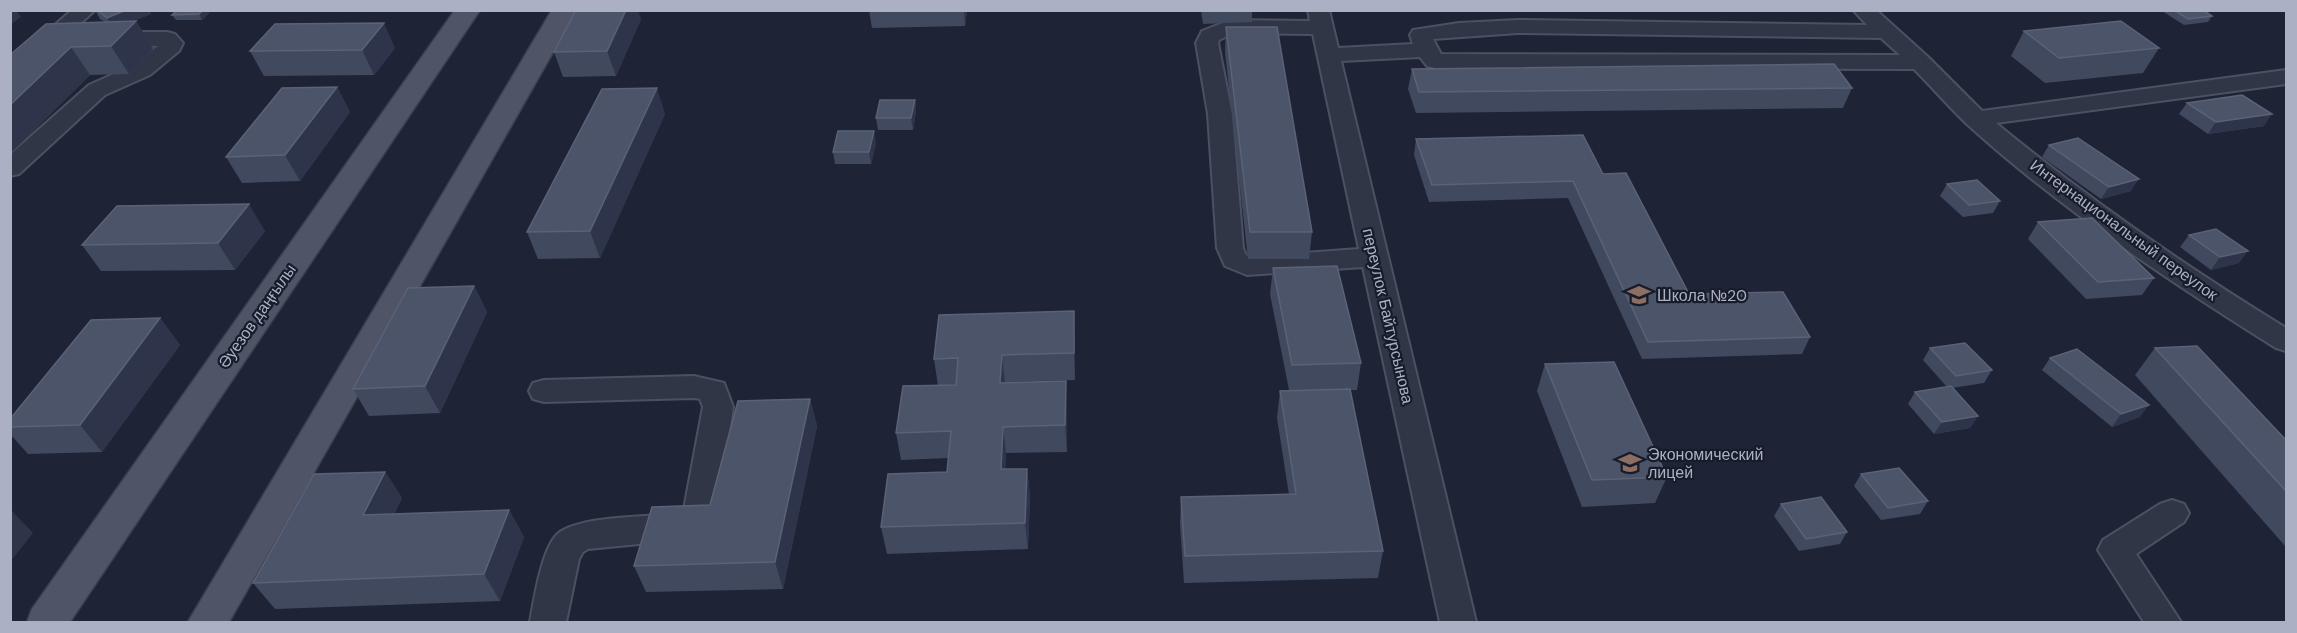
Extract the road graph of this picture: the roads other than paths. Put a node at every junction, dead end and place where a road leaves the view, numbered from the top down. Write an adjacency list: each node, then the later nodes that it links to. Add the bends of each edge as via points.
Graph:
1 (85, 10): 7 (street)
2 (468, 10): 18 (main road, Әуезов даңғылы)
3 (1863, 10): 6 (street, Интернациональный переулок)
4 (571, 11): 19 (main road)
5 (1322, 31): 8 (street); 14 (street, переулок Байтурсынова); 14 (street, via 1230,26 1210,36 1207,43 1220,114 1230,248 1235,260 1247,266)
6 (1887, 32): 8 (street, via 1534,27 1439,31 1421,35); 9 (street, Интернациональный переулок)
7 (54, 39): 10 (street); 13 (street, via 166,39 172,43 142,70 96,90)
8 (1425, 50): 9 (street, via 1435,61)
9 (1920, 62): 12 (street, Интернациональный переулок)
10 (10, 76)
11 (2286, 77): 12 (street)
12 (1976, 119): 15 (street, Интернациональный переулок, via 2043,175 2182,276)
13 (10, 170)
14 (1374, 257): 21 (street, переулок Байтурсынова)
15 (2286, 341)
16 (544, 391): 20 (street, via 694,387 713,391 718,406 702,507 696,518 680,527 584,536 571,542 562,556)
17 (2172, 513): 22 (street, via 2115,550)
18 (46, 622)
19 (208, 622)
20 (549, 622)
21 (1458, 622)
22 (2163, 622)

